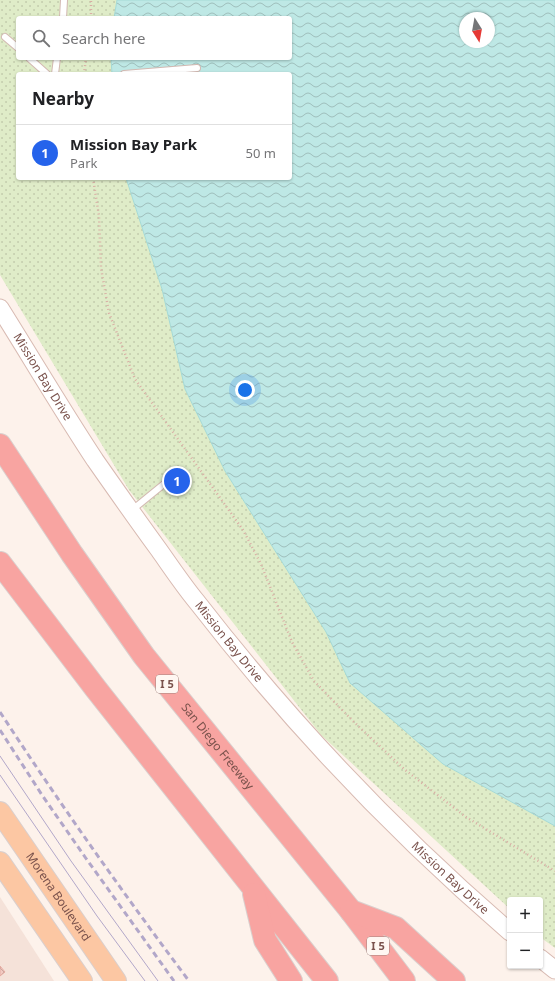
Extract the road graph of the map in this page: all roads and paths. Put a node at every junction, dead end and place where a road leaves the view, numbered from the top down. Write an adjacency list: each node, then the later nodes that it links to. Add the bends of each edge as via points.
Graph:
1 (64, 0): 3 (lane)
2 (92, 0): 4 (path)
3 (63, 16)
4 (91, 16)
5 (6, 37): 6 (lane)
6 (16, 46)
7 (31, 60): 11 (lane)
8 (57, 60): 12 (lane)
9 (86, 60): 13 (path)
10 (197, 68): 14 (lane)
11 (45, 72)
12 (55, 72)
13 (84, 72)
14 (148, 72)
15 (93, 180): 23 (path, via 101,268 109,313 134,379 243,530 261,564 292,642 314,681 404,769 453,808)
16 (0, 308): 19 (main road, Mission Bay Drive, via 83,441)
17 (0, 445): 25 (highway, San Diego Freeway / I 5, via 144,656)
18 (175, 476): 19 (lane)
19 (131, 511): 26 (main road, Mission Bay Drive, via 196,601 259,680 329,759 389,821)
20 (0, 563): 24 (highway)
21 (0, 812): 30 (main road, Morena Boulevard)
22 (0, 862): 29 (main road)
23 (555, 871)
24 (252, 887): 31 (highway, via 265,940); 32 (highway)
25 (351, 911): 33 (highway, San Diego Freeway / I 5); 34 (highway, via 396,928)
26 (507, 929)
27 (543, 960): 28 (main road)
28 (555, 970)
29 (82, 981)
30 (116, 981)
31 (291, 981)
32 (327, 981)
33 (404, 981)
34 (454, 981)

